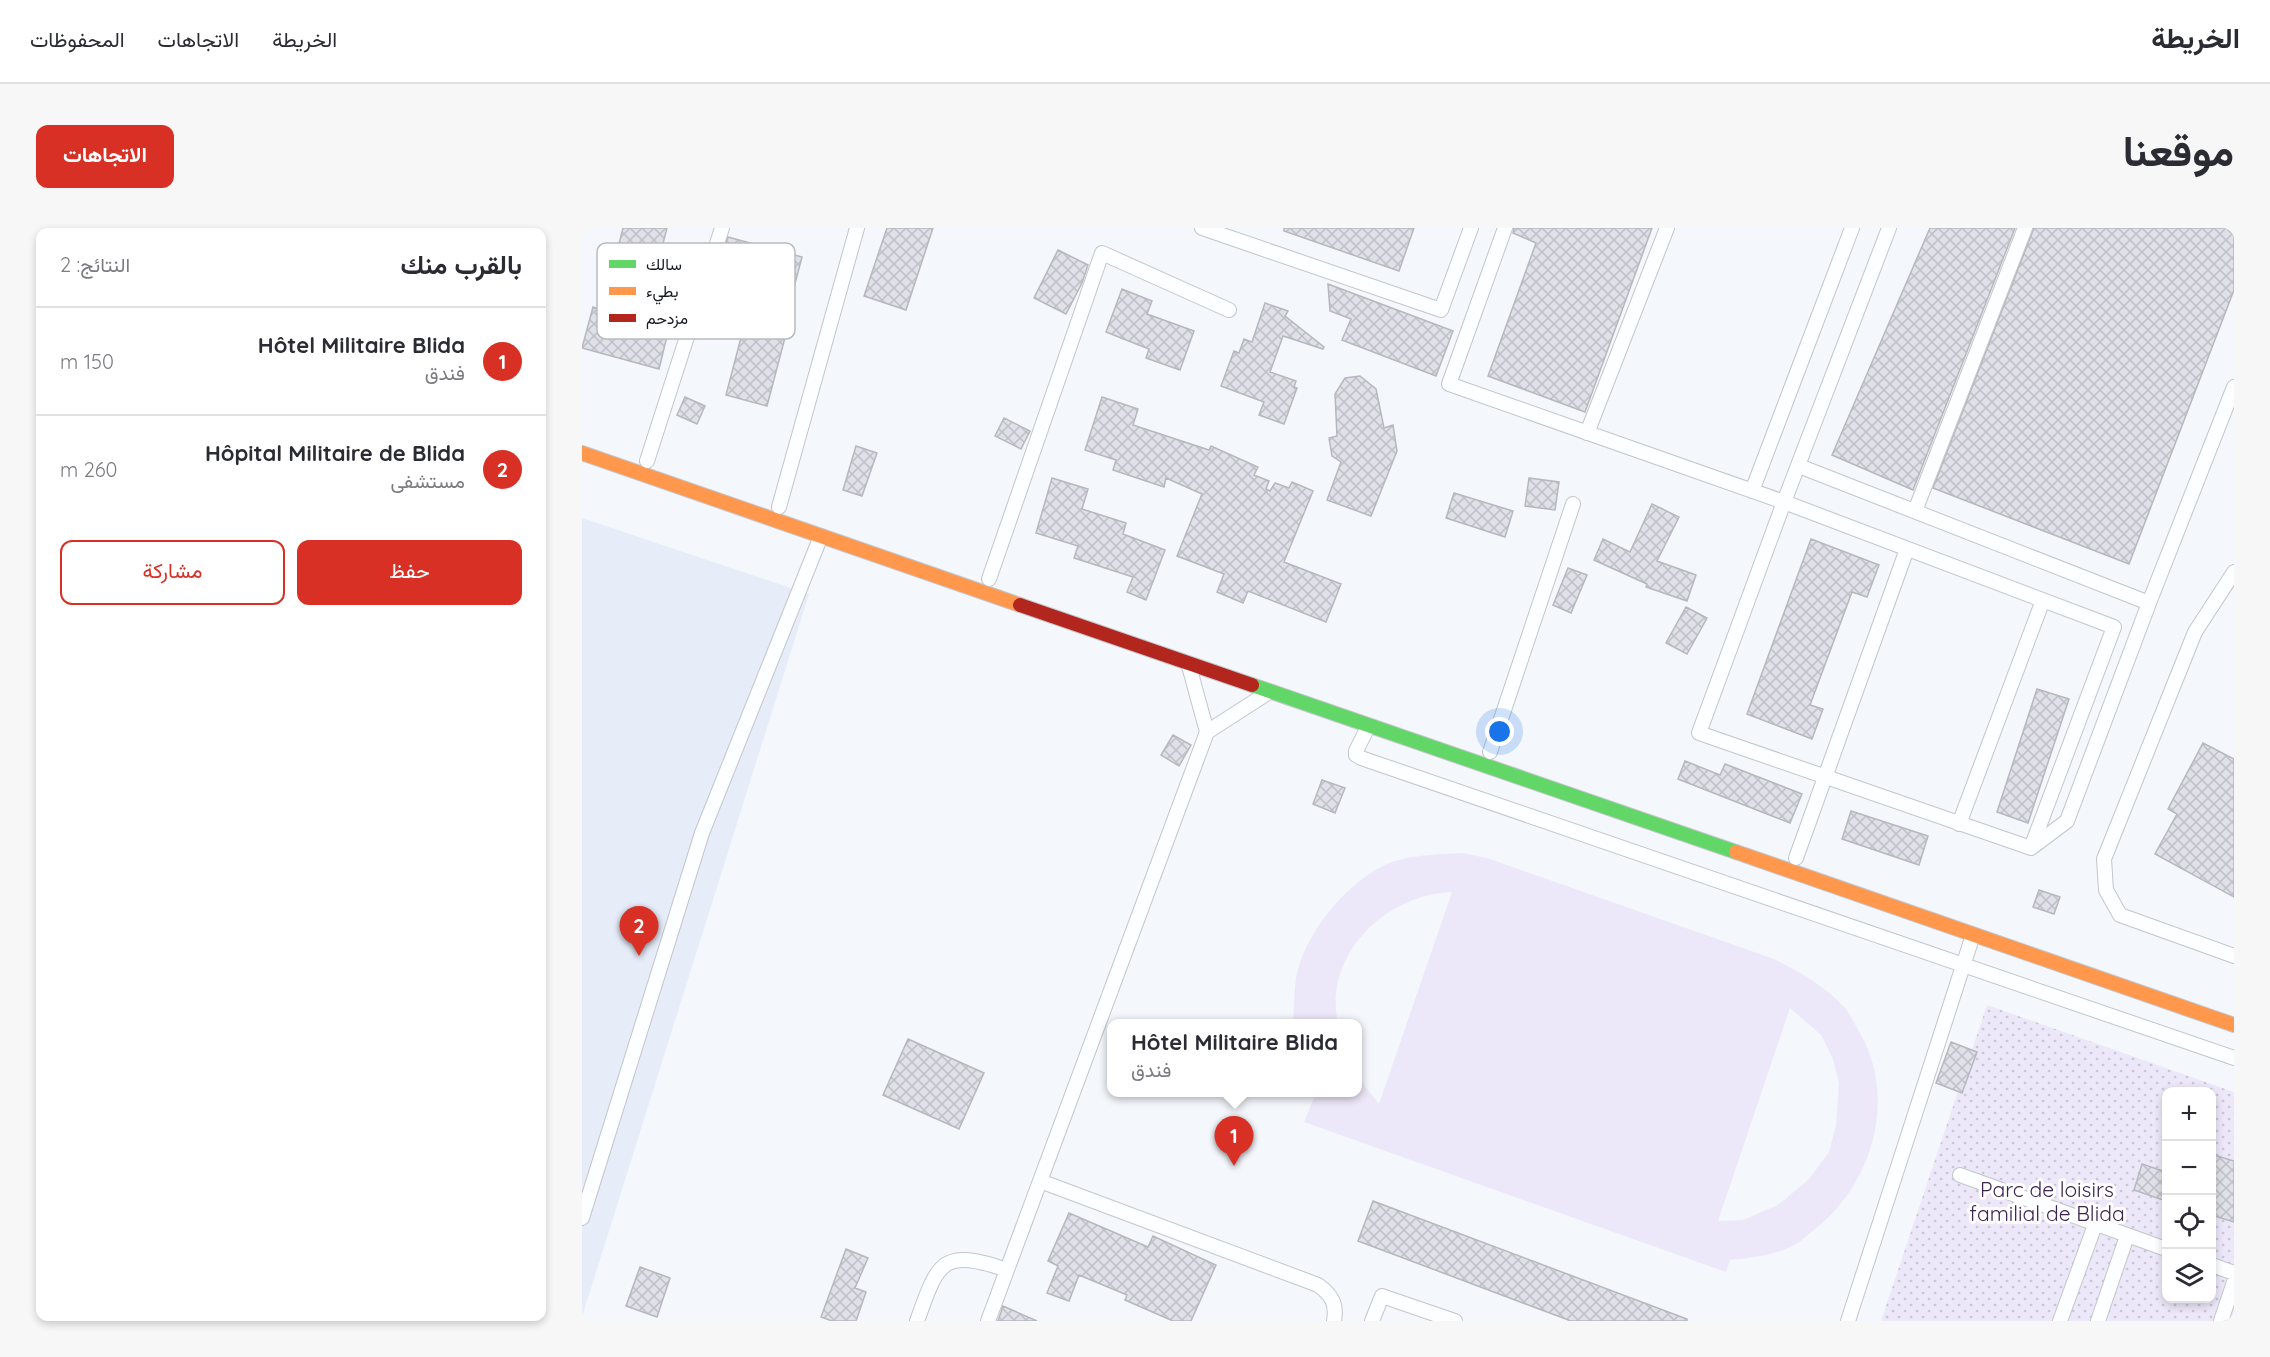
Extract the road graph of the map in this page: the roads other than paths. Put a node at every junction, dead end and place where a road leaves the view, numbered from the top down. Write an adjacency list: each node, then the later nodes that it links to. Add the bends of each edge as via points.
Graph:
1 (722, 228): 10 (lane)
2 (857, 228): 23 (lane)
3 (1202, 228): 4 (lane, via 1441,310)
4 (1471, 228)
5 (1505, 228): 14 (lane, via 1449,384)
6 (1667, 228): 14 (lane)
7 (1852, 228): 20 (lane)
8 (1889, 228): 18 (lane)
9 (2025, 228): 24 (lane)
10 (717, 243)
11 (1228, 310): 28 (lane, via 1102,253)
12 (686, 339): 17 (lane)
13 (2234, 387): 30 (lane)
14 (1587, 433): 20 (lane)
15 (582, 438): 17 (main road)
16 (582, 453): 25 (main road)
17 (647, 461): 19 (main road)
18 (1798, 466): 21 (lane); 24 (lane)
19 (669, 469)
20 (1752, 491): 21 (lane)
21 (1784, 502): 26 (lane); 36 (lane, via 1699,733)
22 (1573, 504): 35 (lane)
23 (779, 507)
24 (1915, 511): 30 (lane)
25 (821, 536): 31 (main road); 47 (lane, via 702,833)
26 (1907, 549): 29 (lane); 36 (lane)
27 (2234, 572): 41 (lane, via 2195,632 2104,859 2106,890 2120,915)
28 (989, 579)
29 (2043, 600): 37 (lane); 38 (lane, via 2114,627)
30 (2149, 603): 38 (lane, via 2067,821)
31 (1188, 664): 32 (main road); 34 (lane)
32 (1268, 692): 33 (main road); 34 (lane)
33 (1368, 727): 40 (main road); 42 (lane, via 1356,752 1361,759)
34 (1207, 732): 46 (lane)
35 (1490, 752)
36 (1825, 777): 37 (lane); 39 (lane)
37 (1959, 824): 38 (lane)
38 (2031, 848)
39 (1796, 858)
40 (1973, 935): 42 (lane); 43 (main road)
41 (2234, 956)
42 (1963, 965): 44 (lane); 60 (lane)
43 (2234, 1025)
44 (2234, 1058)
45 (1960, 1174): 48 (lane)
46 (1040, 1181): 52 (lane); 57 (lane, via 1318,1284 1334,1300)
47 (582, 1218)
48 (2095, 1225): 49 (lane); 61 (lane)
49 (2127, 1236): 50 (lane); 62 (lane)
50 (2162, 1248)
51 (2216, 1267): 53 (lane)
52 (1007, 1270): 55 (lane, via 972,1260 958,1260 940,1268 932,1278); 56 (lane)
53 (2234, 1272)
54 (2234, 1282): 63 (lane)
55 (917, 1321)
56 (988, 1321)
57 (1334, 1321)
58 (1372, 1321): 59 (lane, via 1382,1296)
59 (1455, 1321)
60 (1848, 1321)
61 (2060, 1321)
62 (2098, 1321)
63 (2221, 1321)

